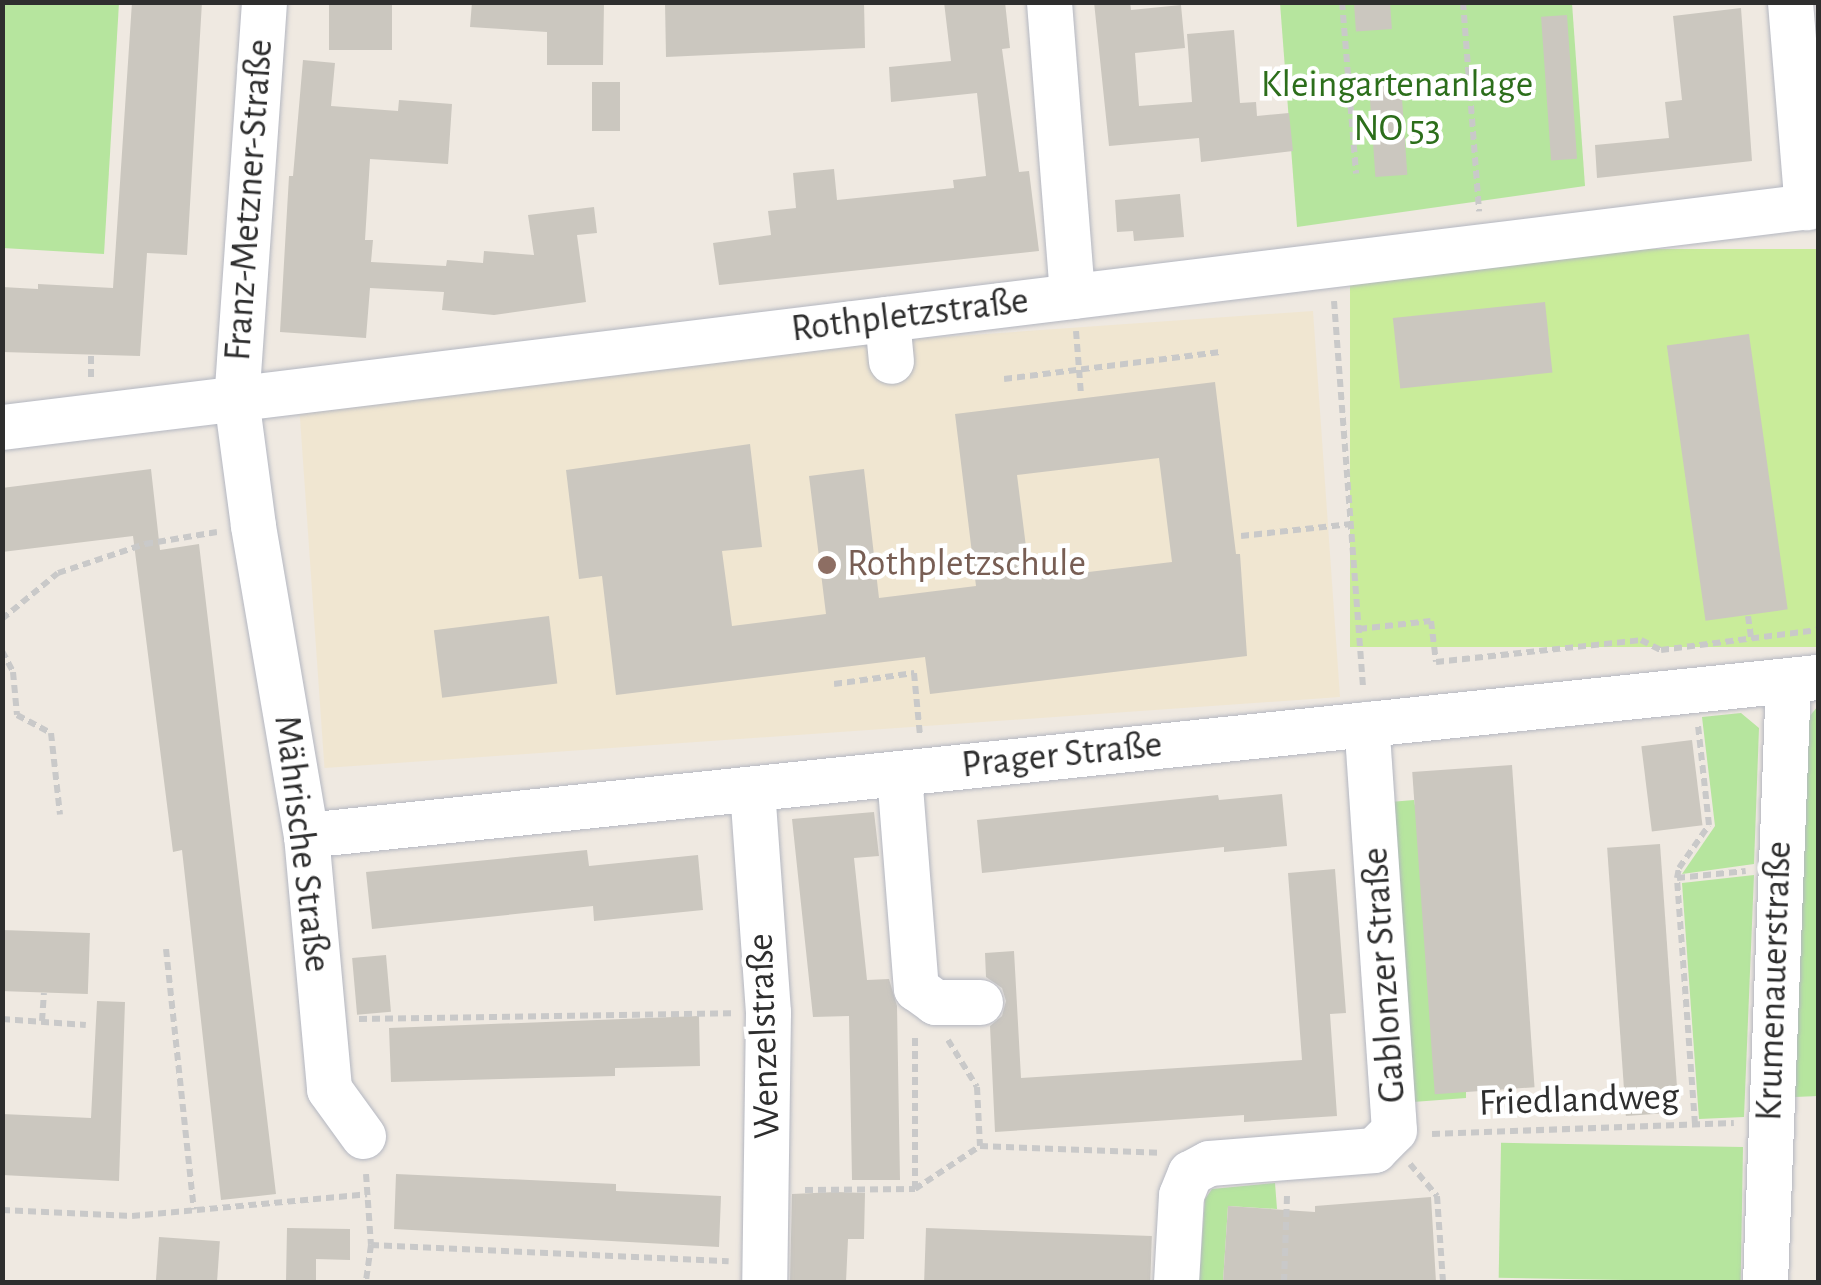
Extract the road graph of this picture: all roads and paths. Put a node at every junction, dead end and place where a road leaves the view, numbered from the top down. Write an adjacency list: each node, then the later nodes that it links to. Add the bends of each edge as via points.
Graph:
1 (264, 2): 15 (street, Franz-Metzner-Straße)
2 (1048, 2): 10 (street)
3 (1342, 2): 6 (path)
4 (1463, 2): 8 (path)
5 (1790, 2): 7 (street)
6 (1356, 173)
7 (1813, 206): 8 (street, Rothpletzstraße)
8 (1482, 246): 9 (street, Rothpletzstraße)
9 (1332, 264): 10 (street, Rothpletzstraße); 17 (path)
10 (1072, 296): 12 (path); 15 (street, Rothpletzstraße, via 889,340)
11 (1220, 352): 12 (path)
12 (1079, 370): 13 (path); 14 (path)
13 (1004, 380)
14 (1081, 394)
15 (236, 398): 16 (street, Rothpletzstraße); 18 (street, Mährische Straße)
16 (2, 426)
17 (1351, 524): 19 (path); 21 (path)
18 (253, 526): 20 (path, via 145,544 58,573); 32 (street, Mährische Straße)
19 (1241, 536)
20 (2, 619)
21 (1359, 629): 22 (path, via 1431,622 1436,662 1640,640 1661,650); 27 (path)
22 (1818, 630)
23 (2, 651): 31 (path, via 17,715 50,733)
24 (1803, 679): 26 (street, Prager Straße); 33 (street, Krumenauerstraße)
25 (834, 684): 28 (path, via 914,673)
26 (1694, 690): 27 (street, Prager Straße); 34 (path, via 1709,825)
27 (1366, 724): 29 (street, Prager Straße); 48 (street, Gablonzer Straße, via 1396,1116)
28 (919, 726)
29 (899, 774): 30 (street, Prager Straße); 36 (street)
30 (752, 789): 32 (street, Prager Straße); 39 (street, Wenzelstraße)
31 (60, 815)
32 (306, 835): 41 (street, Mährische Straße)
33 (1780, 863): 34 (path, via 1726,876); 45 (street, Krumenauerstraße)
34 (1677, 878): 46 (path)
35 (166, 949): 55 (path)
36 (916, 988): 38 (street, via 936,1002); 52 (path)
37 (44, 992): 42 (path)
38 (980, 1002)
39 (768, 1012): 41 (path); 53 (street, Wenzelstraße)
40 (2, 1019): 42 (path)
41 (323, 1020): 47 (street, Mährische Straße, via 330,1090)
42 (42, 1022): 43 (path)
43 (86, 1024)
44 (946, 1038): 49 (path, via 977,1088)
45 (1770, 1122): 46 (path, Friedlandweg); 63 (street, Krumenauerstraße)
46 (1695, 1124): 48 (path, Friedlandweg)
47 (364, 1136): 54 (path)
48 (1388, 1139): 50 (street, Gablonzer Straße, via 1374,1150); 62 (path, via 1438,1196)
49 (980, 1146): 51 (path, via 1167,1154); 52 (path)
50 (1284, 1157): 51 (street, Gablonzer Straße, via 1209,1164); 61 (path)
51 (1190, 1173): 60 (street, via 1181,1195)
52 (915, 1189): 53 (path)
53 (768, 1190): 58 (street, Wenzelstraße)
54 (367, 1194): 55 (path); 57 (path)
55 (194, 1209): 56 (path, via 132,1216)
56 (2, 1210)
57 (371, 1245): 58 (path); 59 (path)
58 (765, 1273)
59 (366, 1282)
60 (1176, 1282)
61 (1284, 1282)
62 (1443, 1282)
63 (1765, 1282)

